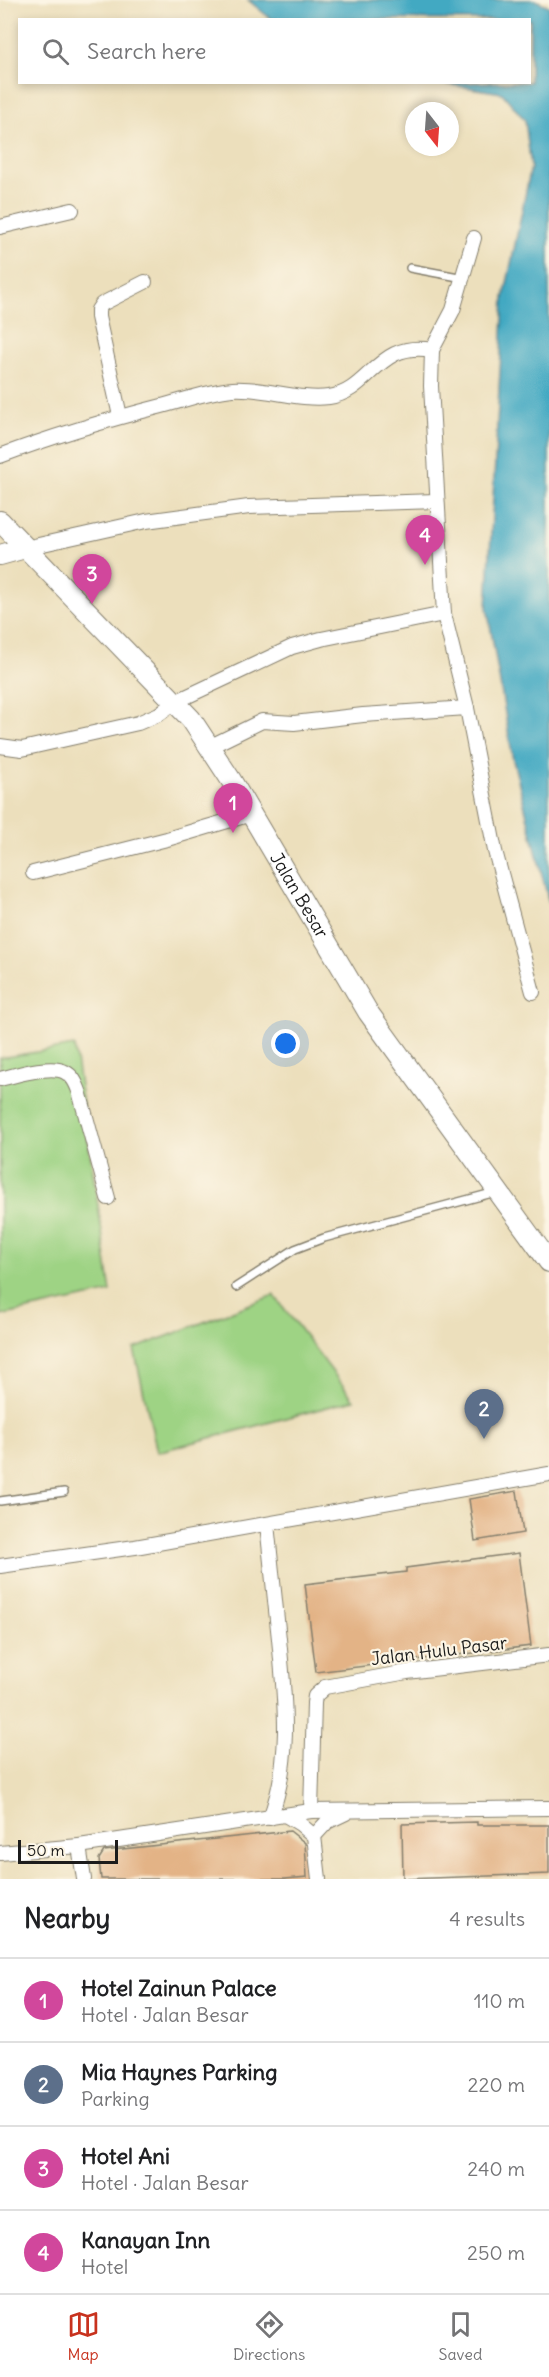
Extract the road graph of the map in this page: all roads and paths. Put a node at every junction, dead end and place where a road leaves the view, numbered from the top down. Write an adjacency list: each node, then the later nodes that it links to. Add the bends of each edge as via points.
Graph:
1 (72, 210): 2 (street)
2 (0, 227)
3 (474, 238): 5 (street)
4 (410, 268): 5 (lane)
5 (464, 278): 7 (street)
6 (145, 282): 8 (street, via 102,304 98,310)
7 (432, 350): 8 (street, via 416,347 386,357 352,387 328,397 251,388 229,390); 10 (street)
8 (120, 416): 9 (street)
9 (0, 456)
10 (436, 501): 12 (street, via 249,507 146,521); 14 (street)
11 (0, 521): 12 (main road, Jalan Besar)
12 (25, 548): 13 (main road); 15 (main road, Jalan Besar)
13 (0, 555)
14 (444, 614): 15 (street, via 292,647); 16 (street)
15 (175, 702): 17 (street, via 138,723 22,749); 18 (main road, Jalan Besar, via 191,718)
16 (467, 708): 18 (street, via 294,723 262,721); 21 (street, via 495,851)
17 (0, 747)
18 (209, 747): 19 (main road, Jalan Besar)
19 (251, 814): 20 (street); 23 (main road, Jalan Besar, via 368,1012)
20 (33, 873)
21 (533, 992)
22 (0, 1079): 24 (street, via 54,1069 72,1077 80,1090)
23 (496, 1192): 25 (main road, Jalan Besar); 26 (lane, via 324,1238 295,1249)
24 (108, 1198)
25 (549, 1262)
26 (236, 1287)
27 (549, 1474): 30 (street)
28 (64, 1492): 29 (lane)
29 (0, 1501)
30 (267, 1524): 31 (street); 37 (street, via 285,1703 284,1763)
31 (0, 1566)
32 (549, 1655): 35 (street, Jalan Hulu Pasar, via 333,1684 320,1691 314,1703)
33 (549, 1808): 34 (street)
34 (351, 1811): 35 (street); 38 (street, via 327,1822)
35 (310, 1812): 36 (street)
36 (285, 1815): 37 (street); 38 (street)
37 (270, 1818): 39 (street)
38 (314, 1836): 42 (street)
39 (79, 1846): 40 (street); 41 (street)
40 (0, 1853)
41 (84, 1879)
42 (319, 1879)

